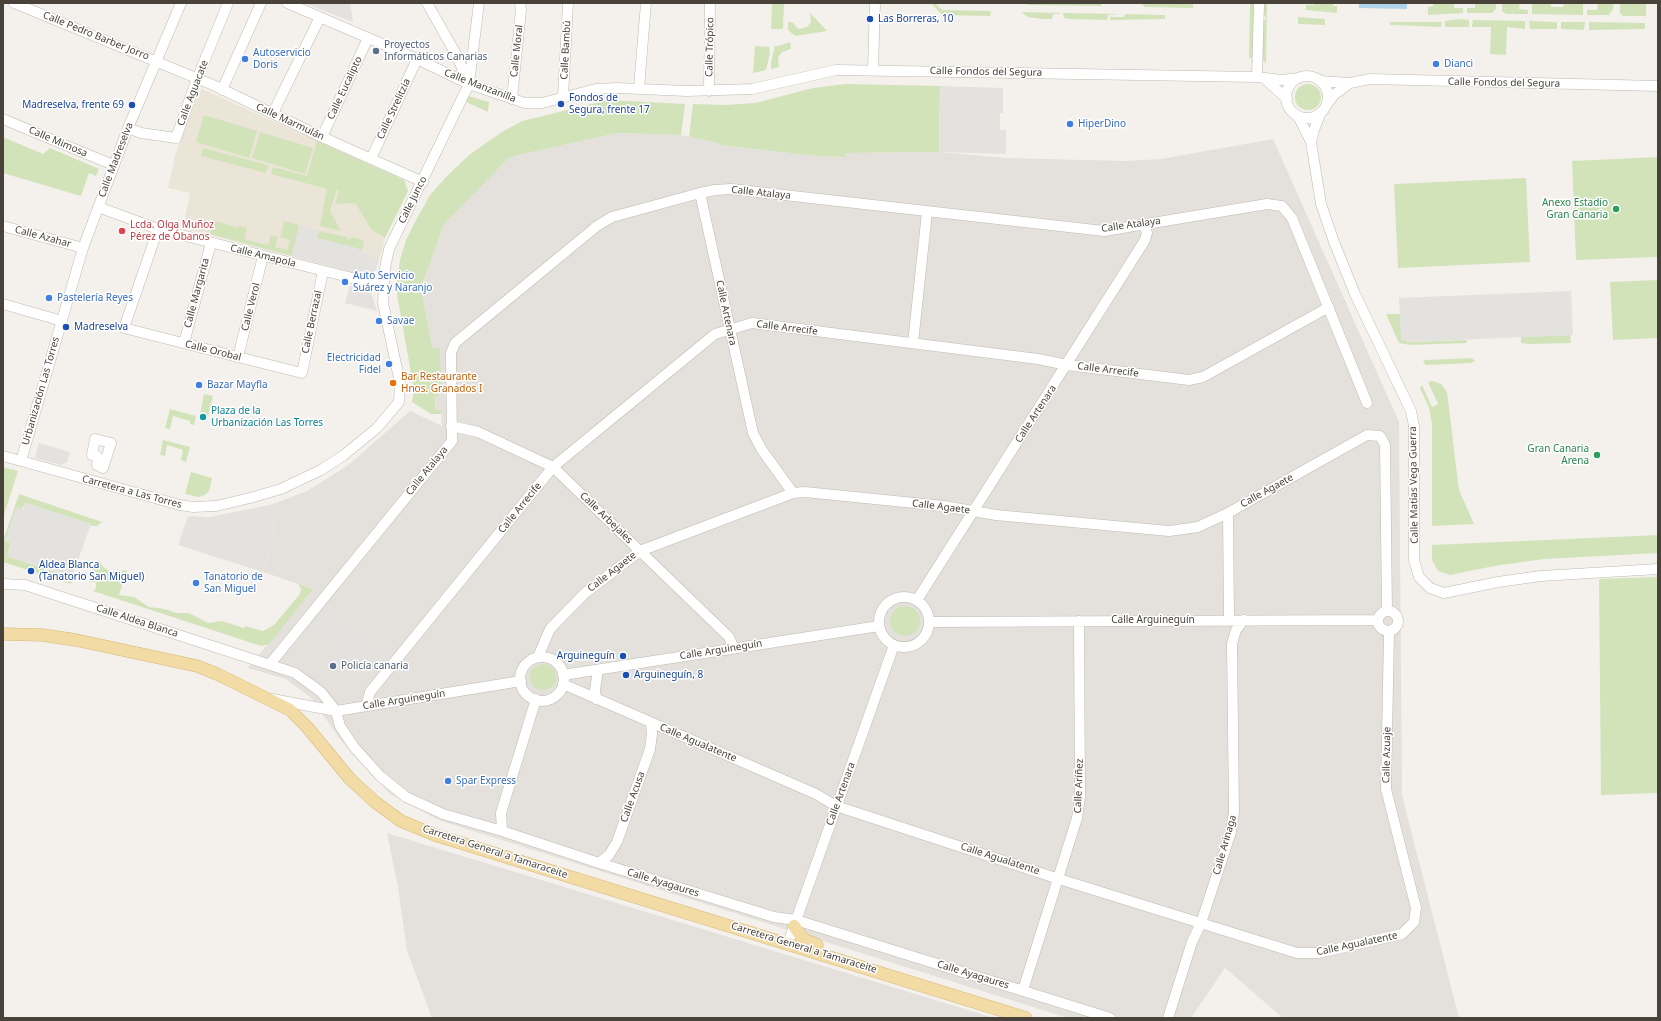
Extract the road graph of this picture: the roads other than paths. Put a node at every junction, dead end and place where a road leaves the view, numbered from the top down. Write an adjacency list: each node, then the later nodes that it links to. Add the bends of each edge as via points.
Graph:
1 (14, 3): 17 (street, Calle Pedro Barber Jorro)
2 (181, 3): 17 (street, Calle Madreselva)
3 (228, 3): 21 (street, Calle Aguacate)
4 (261, 3): 27 (street)
5 (287, 3): 14 (street, Calle Manzanilla)
6 (427, 3): 24 (street, via 457,56)
7 (479, 3): 24 (street, Calle Junco)
8 (520, 3): 31 (street, Calle Moral)
9 (568, 3): 29 (street, Calle Bambú)
10 (646, 3): 26 (street)
11 (710, 3): 28 (street, Calle Trópico)
12 (875, 3): 18 (street)
13 (1259, 3): 19 (street)
14 (320, 17): 15 (street, Calle Manzanilla); 34 (street)
15 (368, 38): 16 (street, Calle Manzanilla); 38 (street, Calle Eucalipto)
16 (417, 59): 24 (street, Calle Manzanilla); 40 (street, Calle Strelitzia)
17 (156, 61): 21 (street, Calle Marmulán); 37 (street, Calle Madreselva)
18 (873, 69): 19 (street, Calle Fondos del Segura); 28 (street, Calle Fondos del Segura, via 836,70 752,90)
19 (1261, 78): 20 (street, Calle Fondos del Segura); 30 (street)
20 (1299, 78): 22 (street, via 1312,77); 30 (street, via 1290,87)
21 (197, 79): 27 (street, Calle Marmulán); 37 (street, Calle Aguacate, via 176,138 141,133)
22 (1320, 81): 23 (street, Calle Fondos del Segura); 32 (street, via 1327,89)
23 (1350, 82): 25 (street, Calle Fondos del Segura, via 1370,79); 32 (street)
24 (469, 84): 31 (street, Calle Manzanilla); 42 (street, Calle Junco)
25 (1658, 86)
26 (639, 88): 28 (street, Calle Manzanilla); 29 (street, Calle Manzanilla, via 596,89)
27 (222, 90): 34 (street, Calle Marmulán)
28 (709, 91)
29 (563, 96): 31 (street, Calle Manzanilla, via 542,104)
30 (1287, 99): 35 (street, via 1289,106)
31 (512, 100)
32 (1327, 104): 33 (street)
33 (1321, 112): 35 (street, via 1312,118); 39 (street, Calle Matías Vega Guerra)
34 (272, 113): 38 (street, Calle Marmulán)
35 (1298, 116): 39 (street, Calle Matías Vega Guerra)
36 (3, 119): 41 (street, Calle Mimosa)
37 (128, 128): 41 (street, Calle Madreselva)
38 (322, 137): 40 (street, Calle Marmulán)
39 (1311, 142): 73 (street, Calle Matías Vega Guerra, via 1321,204 1334,242 1355,294 1411,411 1414,426 1414,560 1419,578 1430,588 1444,593 1541,576)
40 (371, 159): 42 (street, Calle Marmulán)
41 (113, 165): 44 (street, Calle Madreselva)
42 (423, 182): 53 (street, Calle Junco, via 389,249)
43 (700, 193): 45 (street, Calle Atalaya, via 731,189); 57 (street, Calle Artenara); 65 (street, Calle Atalaya, via 612,217 597,226 455,343 451,353)
44 (98, 207): 48 (street, Calle Amapola); 50 (street, Calle Madreselva)
45 (927, 212): 46 (street, Calle Atalaya, via 1104,231); 59 (street)
46 (1144, 224): 55 (street, Calle Atalaya, via 1268,204 1282,206 1292,218); 61 (street, Calle Artenara, via 1147,233 1145,240)
47 (3, 226): 50 (street, Calle Azahar)
48 (158, 229): 49 (street, Calle Amapola); 58 (street, Calle Orobal, via 124,328)
49 (211, 243): 51 (street, Calle Amapola); 58 (street, Calle Margarita)
50 (83, 248): 56 (street, Calle Madreselva)
51 (263, 256): 52 (street, Calle Amapola); 60 (street, Calle Verol)
52 (323, 271): 53 (street, Calle Amapola); 62 (street, Calle Berrazal)
53 (384, 286): 63 (street, Calle Junco, via 383,303 400,383)
54 (3, 304): 56 (street)
55 (1329, 307): 61 (street, Calle Arrecife, via 1203,377 1189,380); 64 (street, Calle Atalaya)
56 (62, 321): 67 (street, Urbanización Las Torres)
57 (730, 329): 59 (street, Calle Arrecife, via 752,324); 68 (street, Calle Arrecife, via 715,334); 69 (street, Calle Artenara, via 753,433)
58 (184, 343): 60 (street, Calle Orobal)
59 (913, 344): 61 (street, Calle Arrecife, via 1038,359)
60 (238, 357): 62 (street, Calle Orobal)
61 (1067, 365): 70 (street, Calle Artenara)
62 (302, 373)
63 (399, 402): 67 (street, Carretera a Las Torres, via 364,439 321,470 281,489 216,506 180,505)
64 (1367, 403)
65 (450, 426): 68 (street, Calle Arbejales, via 478,432); 78 (street, Calle Atalaya, via 452,440)
66 (3, 456): 67 (street, Carretera a Las Torres)
67 (21, 461)
68 (553, 467): 72 (street, Calle Arbejales); 97 (street, Calle Arrecife, via 370,692)
69 (793, 493): 70 (street, Calle Agaete, via 805,492); 72 (street, Calle Agaete)
70 (974, 511): 71 (street, Calle Agaete, via 1169,531 1198,526); 75 (street, Calle Artenara)
71 (1228, 513): 76 (street, Calle Agaete, via 1367,435 1380,436 1385,445); 79 (street)
72 (640, 550): 88 (street, Calle Arbejales, via 730,637); 89 (street, Calle Agaete, via 584,594 550,629)
73 (1658, 569)
74 (3, 584): 90 (street, Calle Aldea Blanca, via 25,585)
75 (917, 600): 83 (street, via 924,606); 84 (street, via 909,597 893,599 881,610)
76 (1387, 611): 81 (street); 85 (street, via 1396,615 1398,621 1396,627)
77 (319, 616): 78 (street)
78 (308, 617): 90 (street, Calle Atalaya)
79 (1229, 620): 80 (street, Calle Arguineguín); 82 (street, Calle Arguineguín)
80 (1244, 620): 81 (street, Calle Arguineguín); 106 (street, Calle Arinaga, via 1236,630 1232,644 1234,812)
81 (1377, 620): 85 (street, via 1382,630)
82 (1079, 621): 83 (street, Calle Arguineguín); 103 (street, Calle Aríñez, via 1080,796 1077,818)
83 (929, 622): 87 (street, via 928,631 918,643 910,647)
84 (879, 626): 87 (street, via 882,634); 88 (street, Calle Arguineguín)
85 (1388, 632): 104 (street, Calle Azuaje, via 1386,789 1416,908)
86 (3, 634): 94 (main road, Carretera General a Tamaraceite, via 42,635 76,640 197,666)
87 (894, 645): 100 (street, Calle Artenara)
88 (734, 648): 91 (street, Calle Arguineguín)
89 (538, 657): 92 (street, via 552,659 561,668); 93 (street, via 523,669)
90 (270, 664): 98 (street, Calle Ayagaures, via 295,673 321,692)
91 (598, 670): 92 (street, Calle Arguineguín); 96 (street, via 594,690)
92 (563, 680): 95 (street, via 555,696 543,700); 96 (street, Calle Agualatente)
93 (521, 681): 95 (street, via 525,693); 97 (street, Calle Arguineguín)
94 (269, 699): 98 (street, Calle Arguineguín); 107 (main road, Carretera General a Tamaraceite, via 298,716 350,779 401,821 450,839)
95 (536, 699): 101 (street, via 501,813)
96 (596, 699): 99 (street, Calle Agualatente)
97 (366, 706): 98 (street, Calle Arguineguín)
98 (336, 711): 101 (street, Calle Ayagaures, via 340,726 354,747 380,776 406,797 443,814)
99 (651, 723): 100 (street, Calle Agualatente, via 816,794); 102 (street, Calle Acusa, via 650,749 617,842 609,855)
100 (836, 806): 103 (street, Calle Agualatente); 105 (street, Calle Artenara)
101 (502, 831): 102 (street, Calle Ayagaures)
102 (599, 863): 105 (street, Calle Ayagaures)
103 (1059, 879): 106 (street, Calle Agualatente); 109 (street, Calle Aríñez)
104 (1414, 922): 106 (street, Calle Agualatente, via 1402,934 1318,954 1296,953)
105 (795, 923): 107 (street, Calle Artenara); 108 (main road, via 802,939 834,950); 109 (street, Calle Ayagaures)
106 (1201, 923): 113 (street, Calle Arinaga, via 1192,942)
107 (788, 943): 108 (main road, Carretera General a Tamaraceite)
108 (855, 964): 110 (main road, Carretera General a Tamaraceite)
109 (1023, 990): 112 (street, Calle Ayagaures)
110 (1011, 1016): 111 (main road, Carretera General a Tamaraceite)
111 (1026, 1018)
112 (1110, 1018)
113 (1168, 1018)

